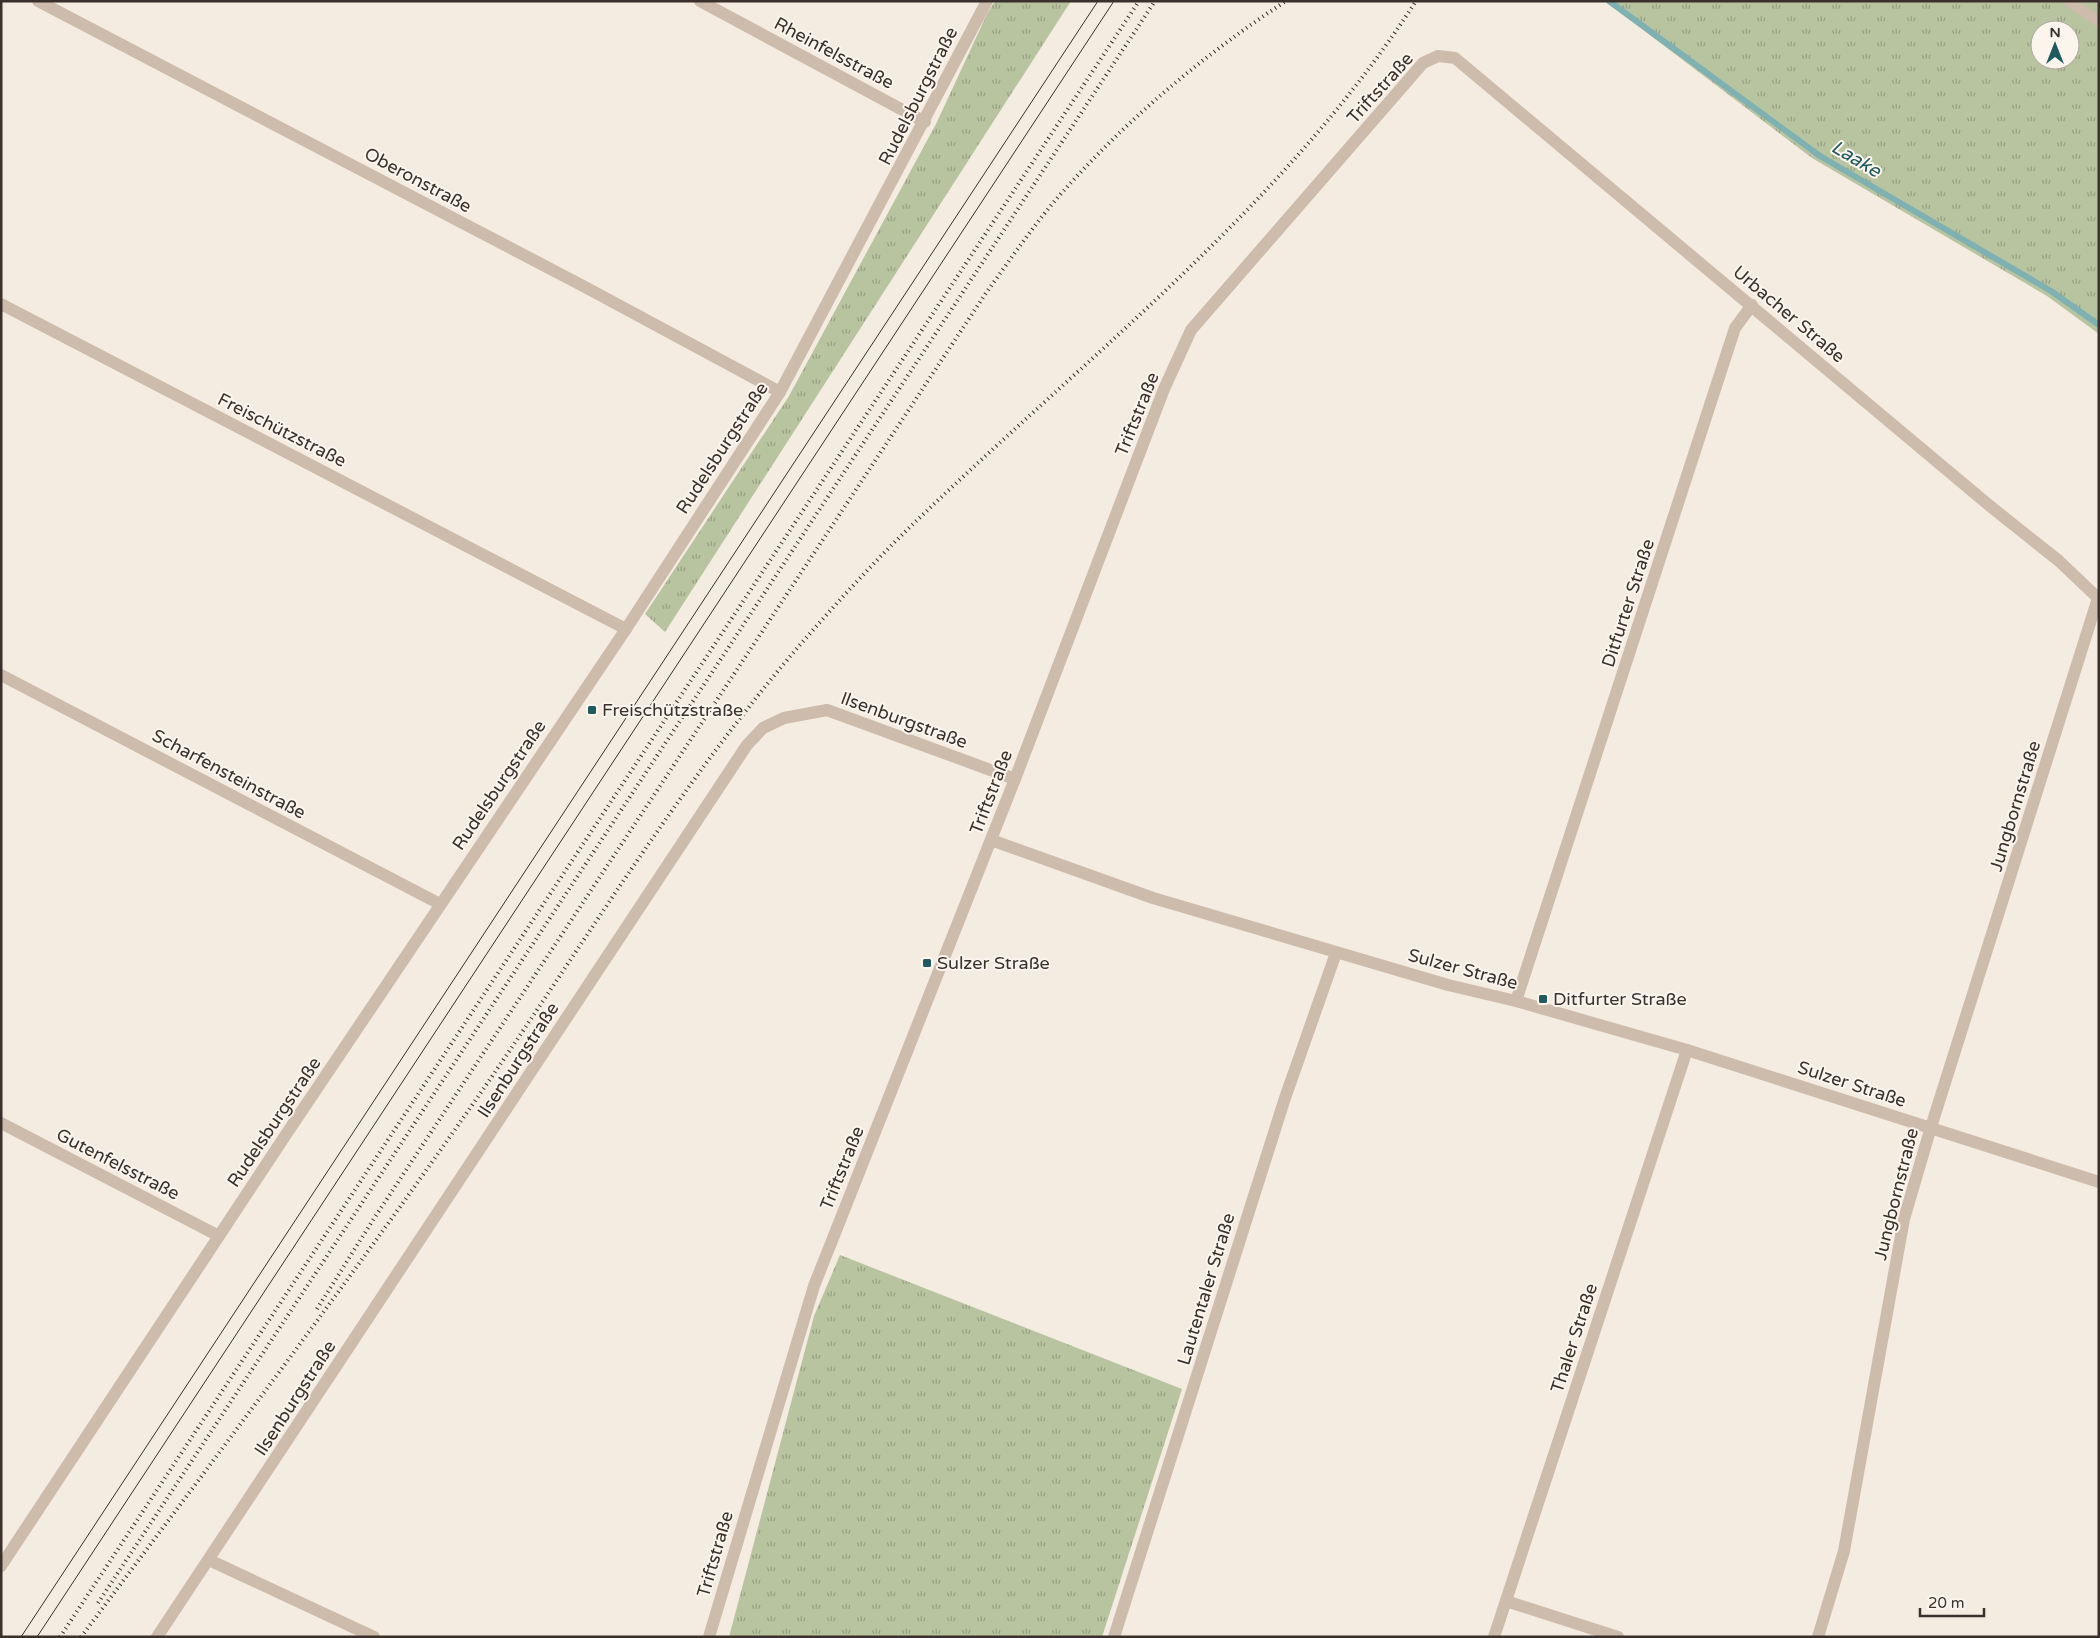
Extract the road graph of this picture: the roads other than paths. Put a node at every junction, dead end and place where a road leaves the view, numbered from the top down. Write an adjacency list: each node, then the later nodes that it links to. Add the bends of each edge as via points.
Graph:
1 (38, 1): 10 (street, Oberonstraße)
2 (700, 1): 7 (street, Rheinfelsstraße)
3 (988, 1): 7 (street, Rudelsburgstraße)
4 (2068, 1): 5 (lane)
5 (2099, 22)
6 (1455, 58): 9 (street, Urbacher Straße); 14 (street, Triftstraße, via 1438,56 1423,63 1191,330 1164,388)
7 (925, 122): 10 (street, Rudelsburgstraße)
8 (1, 304): 12 (street, Freischützstraße)
9 (1752, 305): 11 (street, Urbacher Straße, via 1990,506 2059,560); 18 (street, Ditfurter Straße, via 1735,328)
10 (780, 392): 12 (street, Rudelsburgstraße)
11 (2099, 598): 21 (street, Jungbornstraße)
12 (626, 629): 16 (street, Rudelsburgstraße)
13 (1, 675): 16 (street, Scharfensteinstraße)
14 (1015, 779): 15 (street, Triftstraße); 24 (street, Ilsenburgstraße, via 827,710 784,718 763,728 736,762)
15 (991, 840): 17 (street, Sulzer Straße, via 1153,898); 29 (street, Triftstraße, via 814,1286)
16 (440, 904): 23 (street, Rudelsburgstraße)
17 (1336, 953): 18 (street, Sulzer Straße); 30 (street, Lautentaler Straße, via 1285,1098)
18 (1516, 1001): 19 (street, Sulzer Straße)
19 (1687, 1050): 21 (street, Sulzer Straße); 26 (street, Thaler Straße)
20 (1, 1123): 23 (street, Gutenfelsstraße)
21 (1930, 1127): 22 (street, Sulzer Straße); 33 (street, Jungbornstraße, via 1904,1219 1844,1552)
22 (2099, 1182)
23 (219, 1236): 25 (street, Rudelsburgstraße)
24 (209, 1560): 27 (street, Ilsenburgstraße); 28 (street)
25 (1, 1566)
26 (1506, 1601): 31 (street, Thaler Straße); 32 (street)
27 (157, 1637)
28 (374, 1637)
29 (709, 1637)
30 (1114, 1637)
31 (1494, 1637)
32 (1618, 1637)
33 (1818, 1637)

